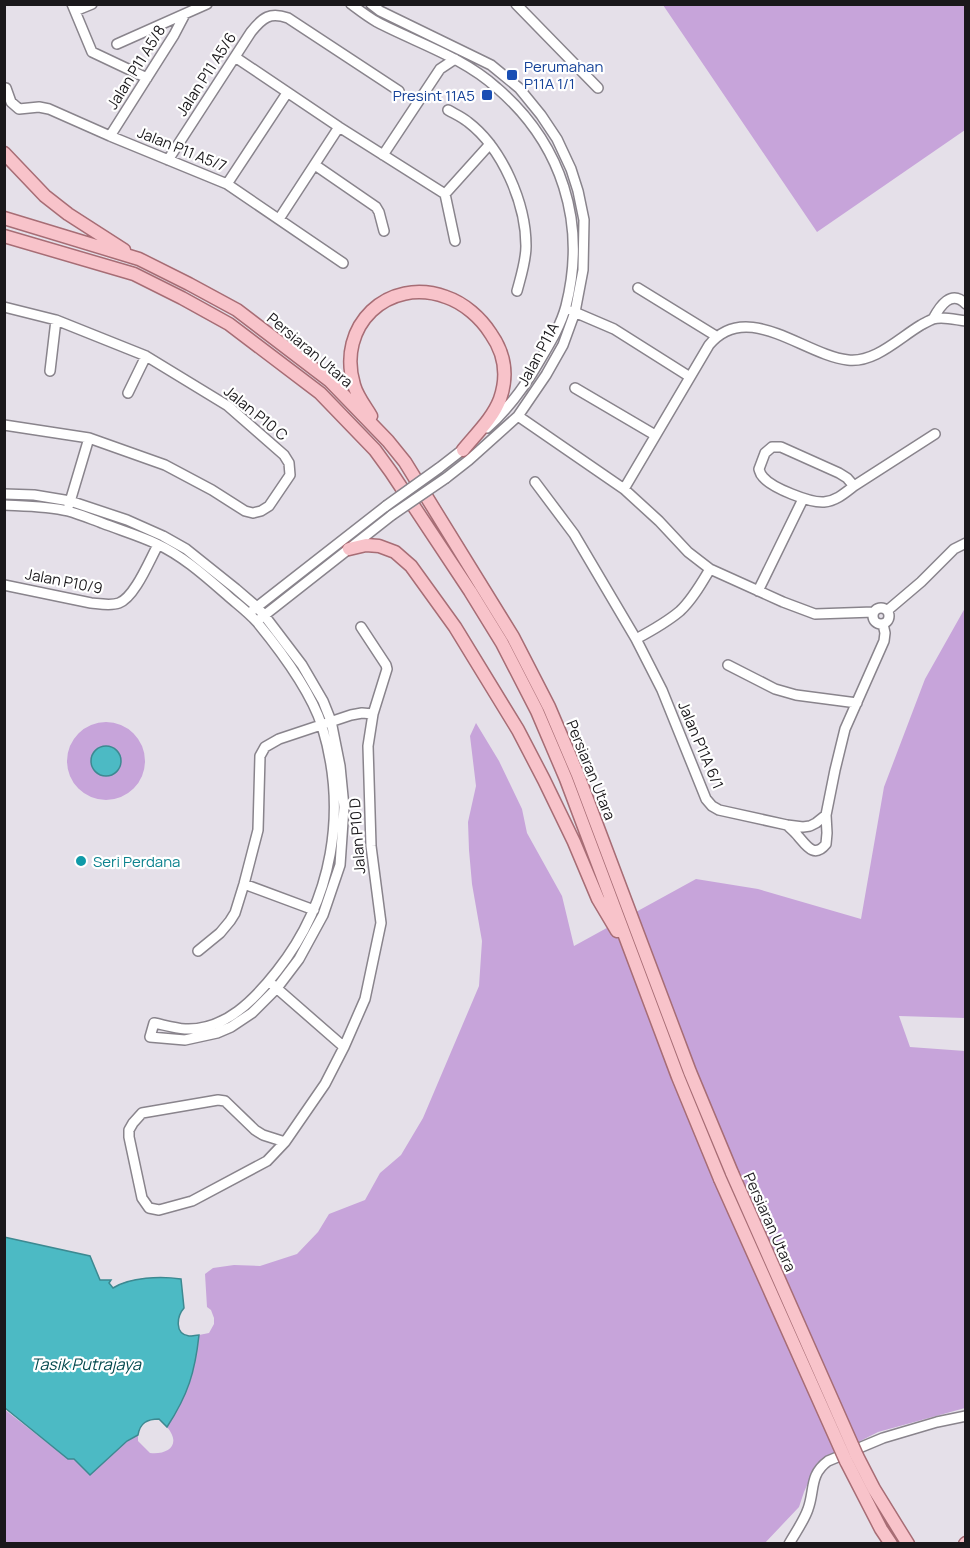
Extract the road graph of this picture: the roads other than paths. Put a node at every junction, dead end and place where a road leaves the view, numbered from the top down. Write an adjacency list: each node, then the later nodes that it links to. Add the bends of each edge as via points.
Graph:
1 (92, 4): 6 (street)
2 (207, 4): 7 (street, Jalan P11 A5/8)
3 (351, 4): 9 (street, Jalan P11A, via 376,21)
4 (371, 4): 40 (street, Jalan P11A, via 491,64 519,88 557,139 571,169 584,220 583,270)
5 (516, 4): 15 (street)
6 (74, 8): 13 (street, via 92,52)
7 (185, 14): 8 (street, Jalan P11 A5/8); 13 (street, Jalan P11 A5/8)
8 (117, 44)
9 (443, 53): 11 (street, Jalan P11A); 12 (street)
10 (235, 57): 16 (street, Jalan P11 A5/6, via 257,24 278,15); 17 (street); 24 (street, Jalan P11 A5/6)
11 (455, 59): 12 (street); 39 (street, Jalan P11A, via 497,87 530,122 560,174 573,222 573,269)
12 (440, 69): 23 (street)
13 (147, 78): 20 (street, Jalan P11 A5/8)
14 (6, 88): 20 (street, Jalan P11 A5/7, via 11,102 19,109 49,109)
15 (598, 88)
16 (399, 91)
17 (287, 93): 19 (street); 26 (street)
18 (448, 110): 21 (street, via 467,121)
19 (339, 127): 23 (street); 25 (street)
20 (110, 136): 24 (street, Jalan P11 A5/7)
21 (490, 144): 27 (street); 36 (street, via 511,180 522,212 525,264)
22 (4, 153): 33 (main road, via 45,196)
23 (383, 155): 27 (street)
24 (168, 160): 26 (street, Jalan P11 A5/7)
25 (315, 165): 29 (street); 30 (street, via 376,207)
26 (227, 184): 29 (street, Jalan P11 A5/7)
27 (445, 194): 32 (street)
28 (4, 218): 33 (main road, Persiaran Utara)
29 (279, 219): 34 (street, Jalan P11 A5/7)
30 (384, 231)
31 (4, 236): 89 (main road, Persiaran Utara, via 134,274 229,324 320,393 375,450 470,591 537,711)
32 (455, 241)
33 (139, 260): 55 (main road, Persiaran Utara, via 237,310 330,381)
34 (343, 263)
35 (638, 288): 44 (street)
36 (517, 291)
37 (966, 304): 41 (street, via 959,299 946,300)
38 (4, 307): 42 (street, Jalan P10 C)
39 (566, 308): 40 (street); 56 (street, Jalan P11A, via 522,389)
40 (575, 312): 47 (street, via 614,329); 50 (street, Jalan P11A, via 563,345)
41 (933, 319): 43 (street); 44 (street, via 880,352 854,361 746,326)
42 (56, 320): 45 (street, Jalan P10 C); 46 (street)
43 (966, 321)
44 (716, 336): 47 (street)
45 (146, 356): 49 (street); 54 (street, Jalan P10 C, via 228,406 284,455 290,475 269,506 261,512 245,511 165,465)
46 (50, 371)
47 (690, 377): 53 (street)
48 (574, 388): 53 (street)
49 (128, 393)
50 (518, 416): 59 (street); 64 (street, Jalan P11A, bridge, via 446,478)
51 (4, 425): 54 (street, Jalan P10 C)
52 (935, 434): 58 (street)
53 (655, 435): 59 (street)
54 (88, 438): 63 (street)
55 (388, 441): 56 (main road, via 354,387 352,342 363,319 379,304 399,295 423,292 447,297 468,310 489,330 502,355 505,384 499,401); 94 (main road, Persiaran Utara, via 481,584 549,707 578,775)
56 (463, 450): 64 (street, Jalan P11A, bridge)
57 (535, 482): 78 (street, Jalan P11A 6/1, via 574,534)
58 (854, 486): 61 (street, via 825,502); 61 (street, via 839,473 781,447 772,447 765,453 759,469 761,476)
59 (624, 489): 68 (street)
60 (4, 494): 63 (street, via 34,495)
61 (802, 499): 70 (street)
62 (4, 505): 63 (street)
63 (69, 506): 66 (street); 71 (street, via 127,520 163,536 208,565)
64 (389, 510): 67 (street, Jalan P11A); 71 (street, Jalan P11A)
65 (966, 543): 72 (street, via 954,549)
66 (158, 544): 69 (street, Jalan P10/9, via 130,594 118,603 104,605); 74 (street, via 202,573)
67 (349, 549): 75 (street, Jalan P11A); 89 (main road, via 366,545 395,552 411,566 455,627 518,730 598,899)
68 (710, 569): 70 (street); 78 (street, via 681,610)
69 (4, 585)
70 (758, 591): 73 (street, via 815,614)
71 (257, 607): 74 (street, Jalan P11A); 75 (street)
72 (888, 610): 73 (street, via 883,607); 76 (street, via 890,616)
73 (873, 612): 76 (street, via 877,623)
74 (248, 614): 75 (street)
75 (260, 618): 82 (street, via 302,664); 83 (street, via 303,686)
76 (883, 624): 80 (street, via 884,641)
77 (361, 627): 81 (street, Jalan P10 D, via 387,669)
78 (636, 639): 85 (street, Jalan P11A 6/1, via 711,806)
79 (728, 665): 80 (street, via 796,695)
80 (857, 703): 84 (street, via 845,729)
81 (372, 714): 82 (street); 92 (street, Jalan P10 D, via 368,746 371,846 381,923 365,999)
82 (331, 721): 83 (street); 91 (street, via 344,807 340,865 323,915 299,959)
83 (321, 724): 86 (street, via 279,739 265,747 260,756 258,830); 87 (street, via 332,766 335,807 330,863)
84 (826, 815): 85 (street, Jalan P11A 6/1, via 810,826); 85 (street, via 826,844 819,850 807,847)
85 (787, 825)
86 (244, 884): 87 (street); 88 (street, via 230,921)
87 (314, 910): 90 (street, via 291,953)
88 (198, 951)
89 (633, 958): 94 (main road, Persiaran Utara, via 678,1077)
90 (269, 981): 91 (street); 91 (street, via 245,1007 226,1019 185,1029 154,1023 150,1037 185,1040 217,1033 252,1013)
91 (277, 988): 92 (street)
92 (344, 1047): 93 (street, Jalan P10 D, via 325,1084)
93 (285, 1142): 93 (street, Jalan P10 D, via 267,1161 217,1189 159,1210 149,1208 142,1198 129,1130 142,1113 218,1100 225,1101 255,1130)
94 (726, 1176): 96 (main road, Persiaran Utara, bridge)
95 (966, 1416): 98 (street, via 883,1438 822,1465 813,1479 808,1510)
96 (851, 1458): 97 (main road, Persiaran Utara); 101 (main road, Persiaran Utara)
97 (875, 1517): 99 (main road); 100 (main road, Persiaran Utara)
98 (789, 1544)
99 (879, 1544)
100 (891, 1544)
101 (908, 1544)

